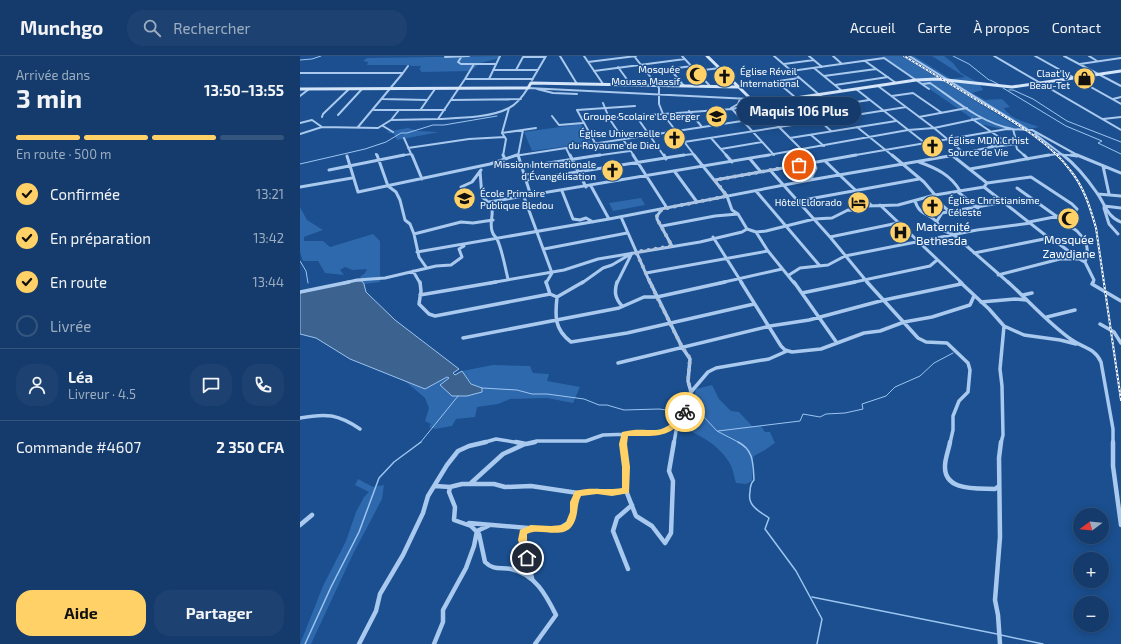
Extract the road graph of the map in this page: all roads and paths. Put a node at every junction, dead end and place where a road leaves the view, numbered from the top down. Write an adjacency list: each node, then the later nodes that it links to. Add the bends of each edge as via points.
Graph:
1 (462, 56): 2 (street); 18 (street); 27 (street, via 458,62 460,64)
2 (469, 56)
3 (500, 56): 28 (street)
4 (560, 56): 63 (street)
5 (584, 56): 26 (street)
6 (610, 56): 21 (street)
7 (635, 56): 21 (street); 29 (street)
8 (682, 56): 22 (street)
9 (708, 56): 37 (street)
10 (775, 56): 30 (street)
11 (809, 56): 23 (street)
12 (833, 56): 31 (street)
13 (909, 56): 59 (street)
14 (994, 56): 62 (street)
15 (1035, 56): 55 (street)
16 (1064, 56): 32 (street)
17 (1089, 56): 25 (street)
18 (445, 57)
19 (545, 57): 41 (street, via 523,57); 42 (street)
20 (1121, 58): 25 (street)
21 (612, 59): 26 (street)
22 (685, 59): 29 (street); 34 (street)
23 (814, 60): 30 (street); 36 (street)
24 (865, 61): 31 (street); 39 (street); 58 (street, via 884,58)
25 (1098, 61): 32 (street)
26 (588, 62): 44 (street)
27 (474, 64): 28 (street); 56 (street)
28 (496, 64): 40 (street)
29 (641, 64): 35 (street); 48 (street)
30 (784, 64): 46 (street)
31 (842, 64): 36 (street)
32 (1079, 64): 51 (street)
33 (408, 66): 50 (street)
34 (692, 66): 43 (street); 45 (street)
35 (618, 67): 44 (street); 66 (street)
36 (822, 67): 38 (street)
37 (720, 68): 45 (street); 74 (street)
38 (814, 68): 46 (street); 52 (street)
39 (876, 69): 52 (street); 53 (street)
40 (493, 70): 41 (street); 57 (street)
41 (516, 70): 42 (street)
42 (538, 70): 60 (street)
43 (670, 70): 48 (street); 69 (street)
44 (594, 71): 64 (street)
45 (696, 71): 70 (street)
46 (792, 71): 54 (street)
47 (1121, 71): 51 (street)
48 (648, 72): 67 (street)
49 (300, 73): 50 (street)
50 (403, 73): 81 (street)
51 (1099, 74): 55 (street); 73 (street)
52 (824, 76): 68 (street)
53 (888, 77): 61 (street); 68 (street)
54 (799, 78): 74 (street); 89 (street)
55 (1074, 78): 62 (street); 98 (street)
56 (465, 79): 57 (street); 83 (street)
57 (489, 79): 60 (street)
58 (916, 80): 59 (street); 61 (street); 65 (street)
59 (946, 80): 62 (street, via 1002,87); 152 (street)
60 (532, 81): 63 (street); 75 (street)
61 (896, 83): 72 (street)
62 (1040, 83): 132 (street)
63 (577, 84): 64 (street)
64 (603, 84): 66 (street)
65 (923, 84): 85 (street); 112 (street, via 930,83)
66 (631, 85): 67 (street)
67 (657, 85): 69 (street); 88 (street, via 660,89)
68 (835, 85): 86 (street)
69 (684, 86): 70 (street)
70 (710, 86): 74 (street)
71 (782, 86): 93 (street)
72 (878, 86): 84 (street); 91 (street)
73 (1121, 86)
74 (738, 87): 97 (street)
75 (528, 88): 76 (street); 83 (street); 95 (street)
76 (536, 88): 87 (street, via 539,91); 88 (street)
77 (300, 89): 78 (street)
78 (308, 89): 79 (street); 90 (street)
79 (349, 89): 80 (street); 126 (street)
80 (362, 89): 81 (street); 122 (street)
81 (391, 89): 82 (street); 94 (street)
82 (435, 89): 83 (street); 99 (street)
83 (459, 89): 100 (street)
84 (856, 89): 86 (street); 102 (street)
85 (929, 89)
86 (842, 91): 89 (street)
87 (577, 94)
88 (659, 95): 96 (street); 121 (street)
89 (819, 95): 93 (street); 107 (street)
90 (300, 96)
91 (892, 96): 108 (street); 120 (street, via 913,93)
92 (1121, 97): 98 (street)
93 (796, 98): 101 (street)
94 (382, 99): 99 (street); 114 (street)
95 (521, 99): 100 (street); 109 (street)
96 (740, 99): 97 (street); 111 (street)
97 (750, 99): 104 (street)
98 (1112, 99): 105 (street)
99 (428, 100): 113 (street)
100 (452, 100): 116 (street)
101 (780, 100): 104 (street); 119 (street)
102 (869, 100): 107 (street); 117 (street)
103 (603, 103): 110 (street)
104 (756, 104): 111 (street); 145 (street)
105 (1121, 104)
106 (634, 106): 110 (street)
107 (832, 106): 119 (street); 125 (street)
108 (906, 107): 117 (street); 127 (street)
109 (508, 108): 131 (street, via 466,117); 159 (street)
110 (605, 108): 129 (street); 139 (street, via 577,110)
111 (732, 108): 118 (street); 136 (street)
112 (967, 108): 120 (street); 130 (street)
113 (421, 109): 115 (street); 116 (street)
114 (374, 110): 115 (street); 143 (street)
115 (399, 110): 133 (street)
116 (445, 110): 131 (street)
117 (883, 110): 125 (street); 137 (street)
118 (690, 111): 121 (street); 144 (street)
119 (792, 112): 140 (street)
120 (942, 113): 127 (street)
121 (663, 114): 124 (street); 154 (street)
122 (338, 115)
123 (552, 116): 139 (street, via 559,125)
124 (636, 116): 129 (street); 161 (street)
125 (844, 116): 134 (street)
126 (322, 117)
127 (920, 117): 148 (street)
128 (1121, 117): 132 (street)
129 (609, 118): 168 (street)
130 (981, 118): 135 (street); 151 (street)
131 (438, 119): 133 (street)
132 (1102, 119): 153 (street)
133 (391, 120): 141 (street)
134 (819, 120): 140 (street); 156 (street)
135 (972, 120): 148 (street); 157 (street)
136 (742, 121): 144 (street); 155 (street)
137 (896, 121): 146 (street); 150 (street)
138 (300, 123): 142 (street, via 312,120)
139 (583, 123): 172 (street)
140 (803, 123): 145 (street)
141 (383, 126): 143 (street); 158 (street)
142 (322, 127): 143 (street); 160 (street)
143 (358, 127)
144 (702, 127): 154 (street)
145 (778, 127): 155 (street); 166 (street)
146 (857, 127): 156 (street); 167 (street)
147 (536, 128): 149 (street)
148 (934, 128): 150 (street); 169 (street)
149 (523, 130): 159 (street); 187 (street)
150 (908, 130): 167 (street); 173 (street)
151 (1013, 130): 152 (street); 157 (street); 174 (street)
152 (1028, 130): 189 (street); 192 (street)
153 (1121, 130)
154 (675, 131): 161 (street); 170 (street)
155 (752, 131): 165 (street); 171 (street)
156 (831, 131): 162 (street)
157 (992, 131): 169 (street); 178 (street, via 1005,141)
158 (393, 132)
159 (502, 133): 163 (street)
160 (300, 134)
161 (649, 135): 168 (street); 195 (street)
162 (811, 135): 166 (street); 175 (street)
163 (505, 137): 176 (street, via 468,139); 194 (street)
164 (404, 138): 176 (street)
165 (712, 138): 170 (street); 179 (street)
166 (790, 138): 180 (street)
167 (870, 138): 175 (street); 181 (street)
168 (622, 139): 172 (street); 182 (street)
169 (948, 139): 173 (street); 183 (street)
170 (684, 142): 186 (street)
171 (762, 142): 179 (street); 188 (street)
172 (594, 143): 177 (street)
173 (925, 143): 181 (street)
174 (1016, 145): 178 (street); 197 (street)
175 (824, 146): 180 (street)
176 (408, 148): 185 (street)
177 (566, 148): 187 (street); 198 (street)
178 (986, 148): 183 (street)
179 (721, 149): 200 (street)
180 (802, 150): 188 (street); 203 (street)
181 (884, 150): 199 (street); 204 (street)
182 (630, 151): 198 (street); 202 (street)
183 (964, 153): 191 (street)
184 (376, 154): 193 (street)
185 (411, 154): 193 (street); 221 (street)
186 (693, 154): 195 (street); 209 (street)
187 (518, 155): 194 (street); 208 (street)
188 (774, 155): 196 (street)
189 (1063, 155): 192 (street); 197 (street); 239 (street)
190 (347, 156): 205 (street)
191 (953, 156): 201 (street); 210 (street)
192 (1080, 157): 207 (street)
193 (379, 159): 205 (street); 228 (street)
194 (504, 159): 206 (street)
195 (666, 159): 202 (street)
196 (750, 159): 200 (street); 215 (street)
197 (1028, 159): 210 (street)
198 (572, 160): 208 (street); 216 (street)
199 (825, 161): 203 (street); 218 (street)
200 (732, 162): 209 (street)
201 (916, 162): 204 (street); 238 (street, via 936,168 957,185)
202 (638, 163): 216 (street); 219 (street)
203 (814, 163): 212 (street); 225 (street, via 816,168)
204 (902, 164): 218 (street); 222 (street)
205 (349, 166): 211 (street); 220 (street)
206 (483, 166): 213 (street); 221 (street)
207 (1103, 166): 217 (street); 240 (street)
208 (523, 167): 223 (street)
209 (703, 167): 214 (street); 224 (street)
210 (970, 169): 226 (street)
211 (329, 170)
212 (770, 170): 215 (street); 227 (street)
213 (480, 171): 232 (street, via 472,182); 248 (street, via 482,197)
214 (675, 172): 219 (street); 249 (street)
215 (761, 172): 224 (street)
216 (579, 173): 223 (street); 233 (street)
217 (1121, 173)
218 (840, 175): 225 (street); 235 (street)
219 (646, 177): 229 (street); 254 (street)
220 (352, 178): 228 (street, via 358,192); 231 (street)
221 (422, 179): 228 (street)
222 (919, 179): 235 (street); 241 (street, via 929,187)
223 (527, 180): 242 (street)
224 (715, 180): 243 (street)
225 (810, 180): 227 (street)
226 (987, 183): 230 (street); 260 (street, via 1024,176 1036,178 1077,209 1074,213)
227 (784, 185): 237 (street); 246 (street)
228 (388, 186): 276 (street, via 396,192 405,220 410,224)
229 (592, 186): 233 (street); 262 (street)
230 (984, 186): 238 (street); 250 (street)
231 (300, 187)
232 (461, 187)
233 (586, 187): 236 (street)
234 (1017, 188): 260 (street)
235 (856, 190): 246 (street); 252 (street)
236 (562, 191): 242 (street); 266 (street, via 573,219 586,218)
237 (756, 191): 243 (street); 270 (street)
238 (959, 192): 241 (street); 255 (street)
239 (1098, 194): 240 (street); 253 (street)
240 (1108, 194): 244 (street)
241 (933, 195): 247 (street); 258 (street)
242 (531, 196): 245 (street)
243 (727, 196): 249 (street); 259 (street, via 732,210)
244 (1121, 196)
245 (524, 197): 248 (street); 273 (street)
246 (798, 201): 263 (street)
247 (915, 201): 251 (street, via 898,205); 265 (street, via 916,207 922,213)
248 (489, 202): 264 (street)
249 (697, 202): 254 (street)
250 (1005, 202): 255 (street); 269 (street)
251 (880, 205): 252 (street); 268 (street)
252 (872, 206): 263 (street, via 863,208 862,211 848,210 832,218)
253 (1104, 206): 256 (street); 267 (street, via 1115,220); 277 (street, via 1106,220)
254 (667, 208): 257 (street)
255 (978, 208): 258 (street)
256 (1121, 208)
257 (662, 209): 261 (street); 271 (street, via 657,216)
258 (951, 213): 265 (street, via 942,213)
259 (738, 214): 271 (street); 272 (street)
260 (1057, 216): 269 (street); 296 (street, via 1074,227 1084,238 1088,247)
261 (621, 217): 262 (street); 275 (street)
262 (609, 219): 266 (street)
263 (814, 219): 270 (street); 280 (street)
264 (493, 220): 276 (street, via 461,222); 282 (street, via 492,233)
265 (937, 220): 278 (street, via 937,224 945,233)
266 (593, 222): 273 (street)
267 (1121, 222)
268 (898, 223): 280 (street); 283 (street)
269 (1030, 223): 278 (street); 281 (street)
270 (786, 225): 274 (street, via 782,228); 297 (street)
271 (662, 226): 285 (street)
272 (747, 229): 274 (street); 279 (street)
273 (537, 232): 282 (street); 286 (street)
274 (756, 232): 287 (street)
275 (627, 233): 286 (street); 289 (street)
276 (414, 234): 288 (street)
277 (1118, 234)
278 (954, 235): 283 (street); 291 (street)
279 (714, 237): 285 (street); 293 (street)
280 (830, 237): 292 (street)
281 (1049, 238): 291 (street); 294 (street, via 1058,242)
282 (497, 239): 284 (street); 307 (street)
283 (917, 242): 292 (street); 295 (street)
284 (474, 243): 288 (street); 298 (street, via 459,249 462,257 453,264)
285 (672, 246): 289 (street)
286 (544, 250): 301 (street)
287 (768, 251): 293 (street); 299 (street)
288 (417, 252): 298 (street)
289 (636, 252): 290 (street); 302 (street)
290 (632, 253): 301 (street, via 585,262 574,268); 317 (street); 324 (street, via 619,274 615,292 615,299)
291 (974, 253): 305 (street)
292 (845, 256): 297 (street, via 828,265); 308 (street)
293 (726, 259): 302 (street); 306 (street)
294 (1078, 259): 296 (street); 305 (street, via 1060,259)
295 (937, 260): 308 (street, via 930,266); 309 (street)
296 (1085, 262): 321 (street, via 1094,280 1092,284)
297 (820, 266): 304 (street, via 800,268)
298 (424, 268): 300 (street); 303 (street)
299 (782, 269): 304 (street); 306 (street)
300 (413, 272): 303 (street); 310 (street)
301 (552, 272): 307 (street); 313 (street, via 546,282)
302 (646, 273): 318 (street)
303 (417, 275): 314 (street)
304 (789, 275): 311 (street)
305 (998, 275): 315 (street)
306 (738, 278): 318 (street); 323 (street)
307 (508, 279): 314 (street)
308 (865, 279): 311 (street); 319 (street)
309 (961, 284): 316 (street); 319 (street)
310 (300, 292)
311 (802, 293): 326 (street)
312 (1032, 293): 315 (street)
313 (550, 294): 314 (street, via 435,316 418,304); 317 (street)
314 (420, 295)
315 (1023, 295): 320 (street)
316 (974, 296): 322 (street); 330 (street, via 970,305 932,317)
317 (557, 297): 328 (street)
318 (657, 297): 324 (street, via 644,297); 329 (street)
319 (884, 300): 326 (street); 330 (street)
320 (1026, 300): 322 (street, via 1017,298 1001,302); 327 (street)
321 (1121, 301)
322 (981, 302): 333 (street)
323 (754, 304): 329 (street); 332 (street)
324 (622, 306): 328 (street)
325 (1074, 310): 327 (street)
326 (820, 317): 332 (street); 335 (street)
327 (1047, 317): 337 (street)
328 (555, 319): 329 (street, via 571,342 627,333); 334 (street)
329 (670, 322): 338 (street)
330 (904, 322): 335 (street); 349 (street, via 918,338 926,342 951,345 968,363 970,370 968,392 960,400 953,416 953,430 945,466 948,478 959,487 995,489)
331 (1100, 324): 336 (street, via 1114,332)
332 (770, 326): 338 (street); 339 (street, via 781,346)
333 (1004, 326): 337 (street, via 1021,335); 349 (street, via 1000,369 1002,435 999,448)
334 (463, 338)
335 (837, 343): 339 (street, via 821,349)
336 (1121, 343)
337 (1078, 344): 358 (street, via 1092,350 1101,362 1113,430 1113,466)
338 (682, 347): 340 (street); 341 (street, via 690,358 688,381)
339 (787, 351): 341 (street, via 769,359 716,368 708,372)
340 (618, 363)
341 (691, 392): 343 (street, via 686,410)
342 (300, 418): 344 (street, via 336,415)
343 (677, 424): 345 (street, via 659,433); 353 (street, via 669,471 673,481 671,533 665,542 652,526 636,516)
344 (360, 429)
345 (625, 434): 346 (street, via 604,435 586,441 537,441); 351 (street, via 623,444)
346 (526, 444): 347 (street, via 500,456 477,480); 348 (street, via 496,439 463,448 447,465)
347 (469, 484): 350 (street); 352 (street, via 531,486)
348 (434, 486): 350 (street); 364 (street, via 403,555 380,594 376,611)
349 (999, 486): 366 (street, via 999,544 995,600)
350 (450, 487): 355 (street, via 448,492 455,507 454,520)
351 (626, 490): 352 (street, via 612,493 597,490); 353 (street)
352 (578, 493): 359 (street, via 574,502 574,512 569,524 564,528)
353 (632, 505): 361 (street, via 618,516 613,525 617,545)
354 (312, 515): 357 (street)
355 (464, 523): 356 (street); 360 (street)
356 (491, 524): 359 (street); 360 (street)
357 (300, 525)
358 (1121, 525)
359 (531, 528): 362 (street, via 523,533 522,540)
360 (477, 531): 362 (street, via 480,535 481,553 488,566 493,569 518,571); 365 (street, via 466,568 443,610 443,622)
361 (628, 569)
362 (532, 578): 363 (street, via 548,598 556,615)
363 (538, 643)
364 (359, 644)
365 (434, 644)
366 (1000, 644)

